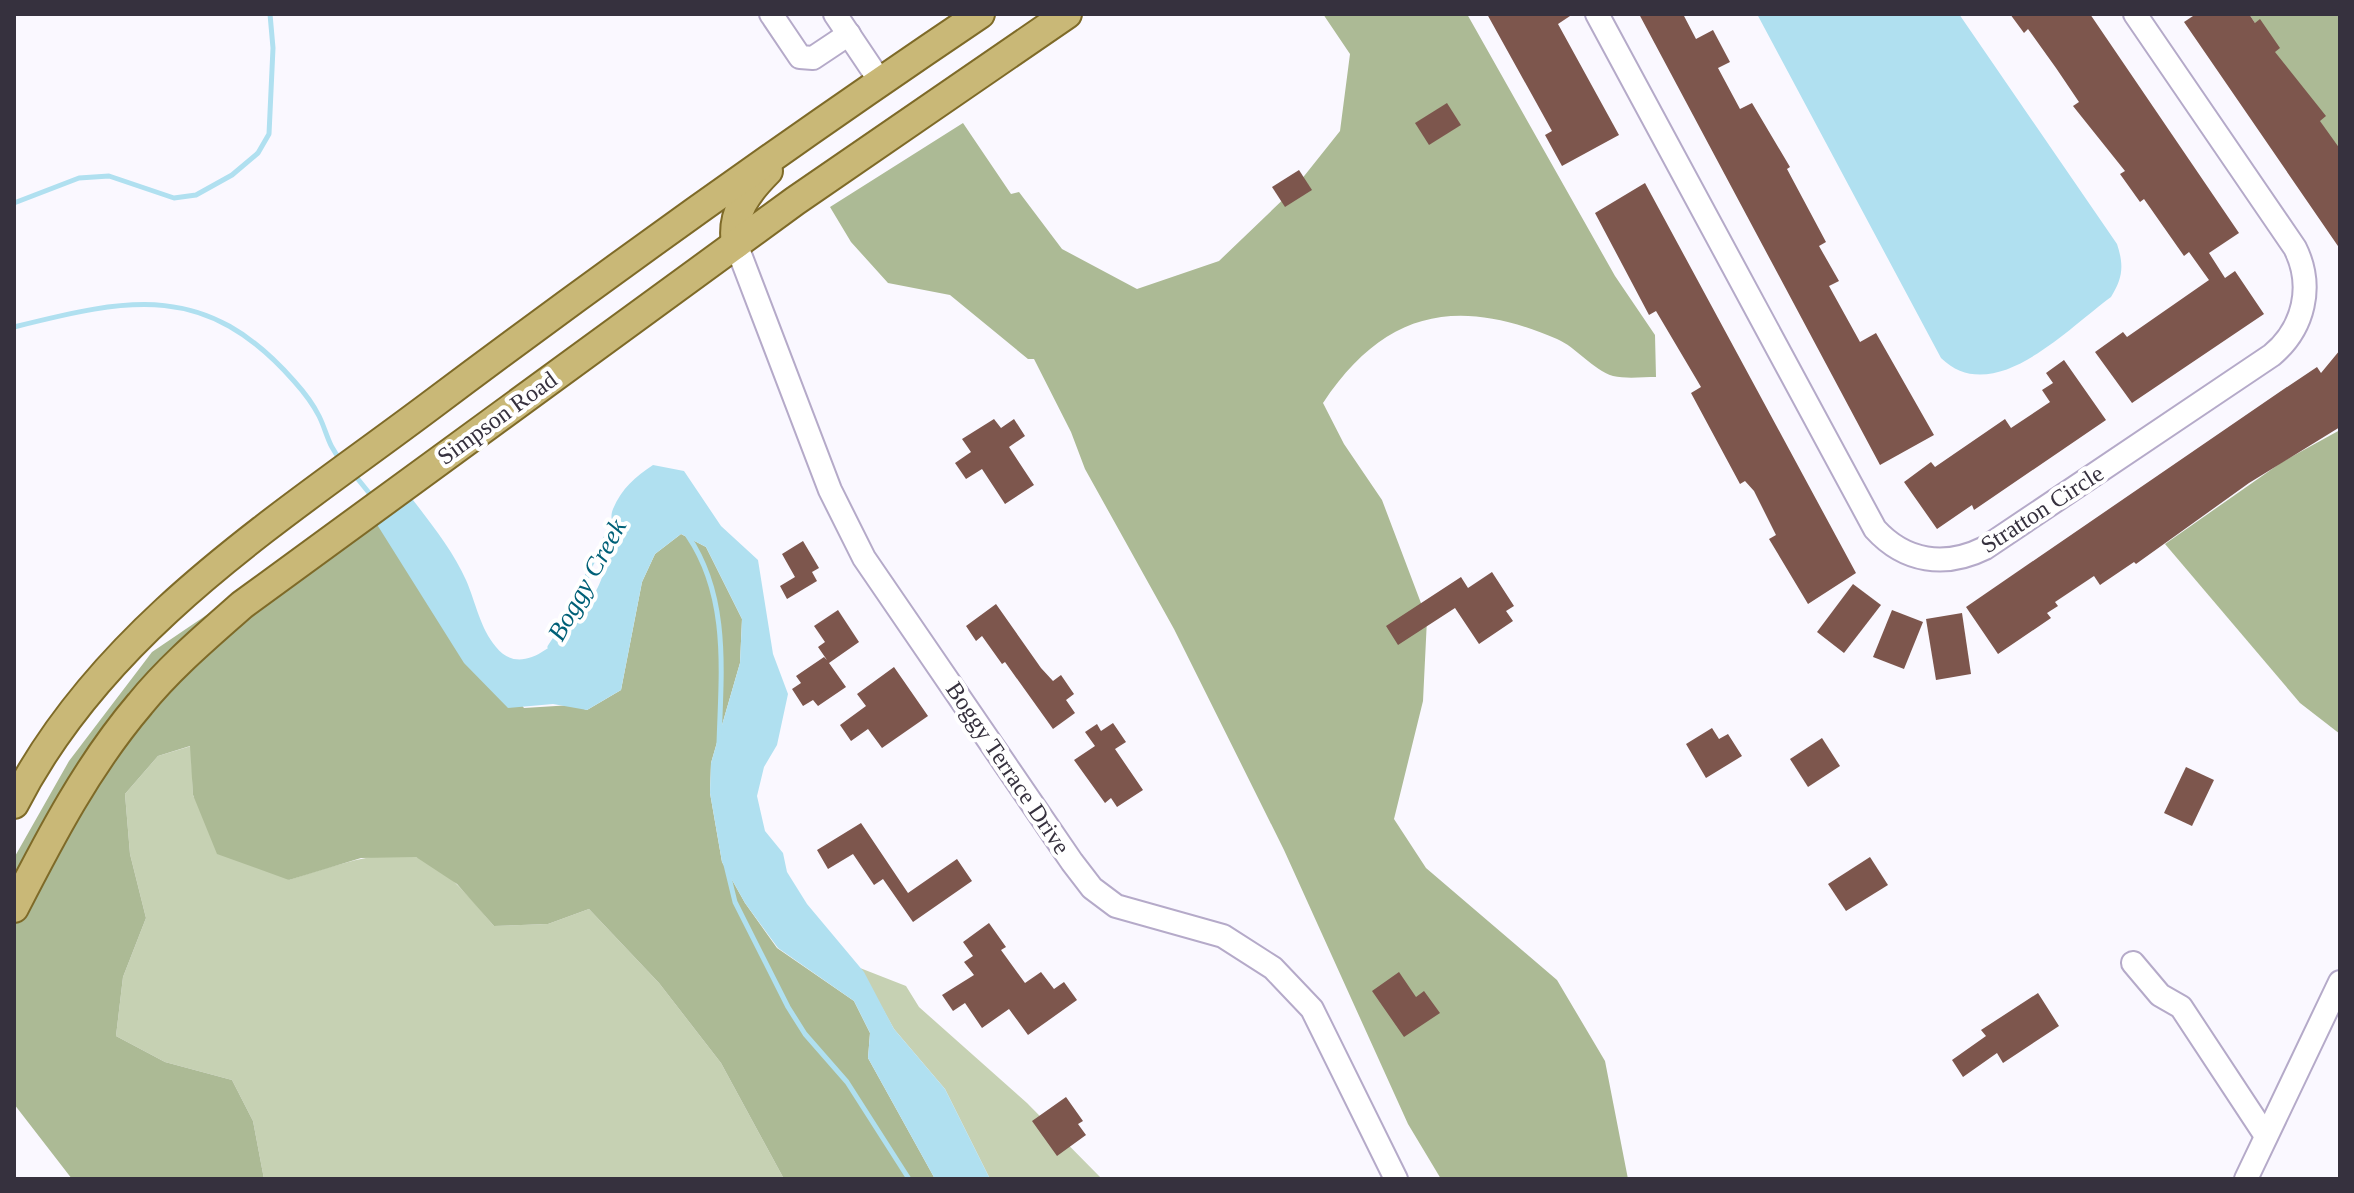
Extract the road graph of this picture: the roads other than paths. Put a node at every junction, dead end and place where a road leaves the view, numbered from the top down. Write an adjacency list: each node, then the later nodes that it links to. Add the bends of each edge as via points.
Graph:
1 (771, 14): 7 (street, via 800,57 813,58)
2 (835, 14): 7 (street)
3 (980, 14): 8 (main road, Simpson Road)
4 (1597, 14): 5 (street, Stratton Circle, via 1875,529 1903,551 1936,561 1974,554 1998,539 2272,355 2299,319 2305,278 2295,248)
5 (2135, 14)
6 (1059, 18): 10 (main road, Simpson Road)
7 (849, 34): 8 (street)
8 (880, 81): 9 (main road, Simpson Road)
9 (802, 136): 10 (main road, via 750,190 733,227); 11 (main road, Simpson Road, via 280,516 170,607 81,701)
10 (736, 244): 12 (main road, Simpson Road, via 242,605 141,702 86,777); 16 (street, Boggy Terrace Drive, via 830,490 864,558 1072,862 1092,888 1116,906 1223,936 1273,968 1312,1009)
11 (14, 804)
12 (14, 908)
13 (2133, 963): 15 (street, via 2160,995 2181,1007)
14 (2340, 982): 15 (street)
15 (2266, 1136): 17 (street)
16 (1396, 1179)
17 (2246, 1179)

